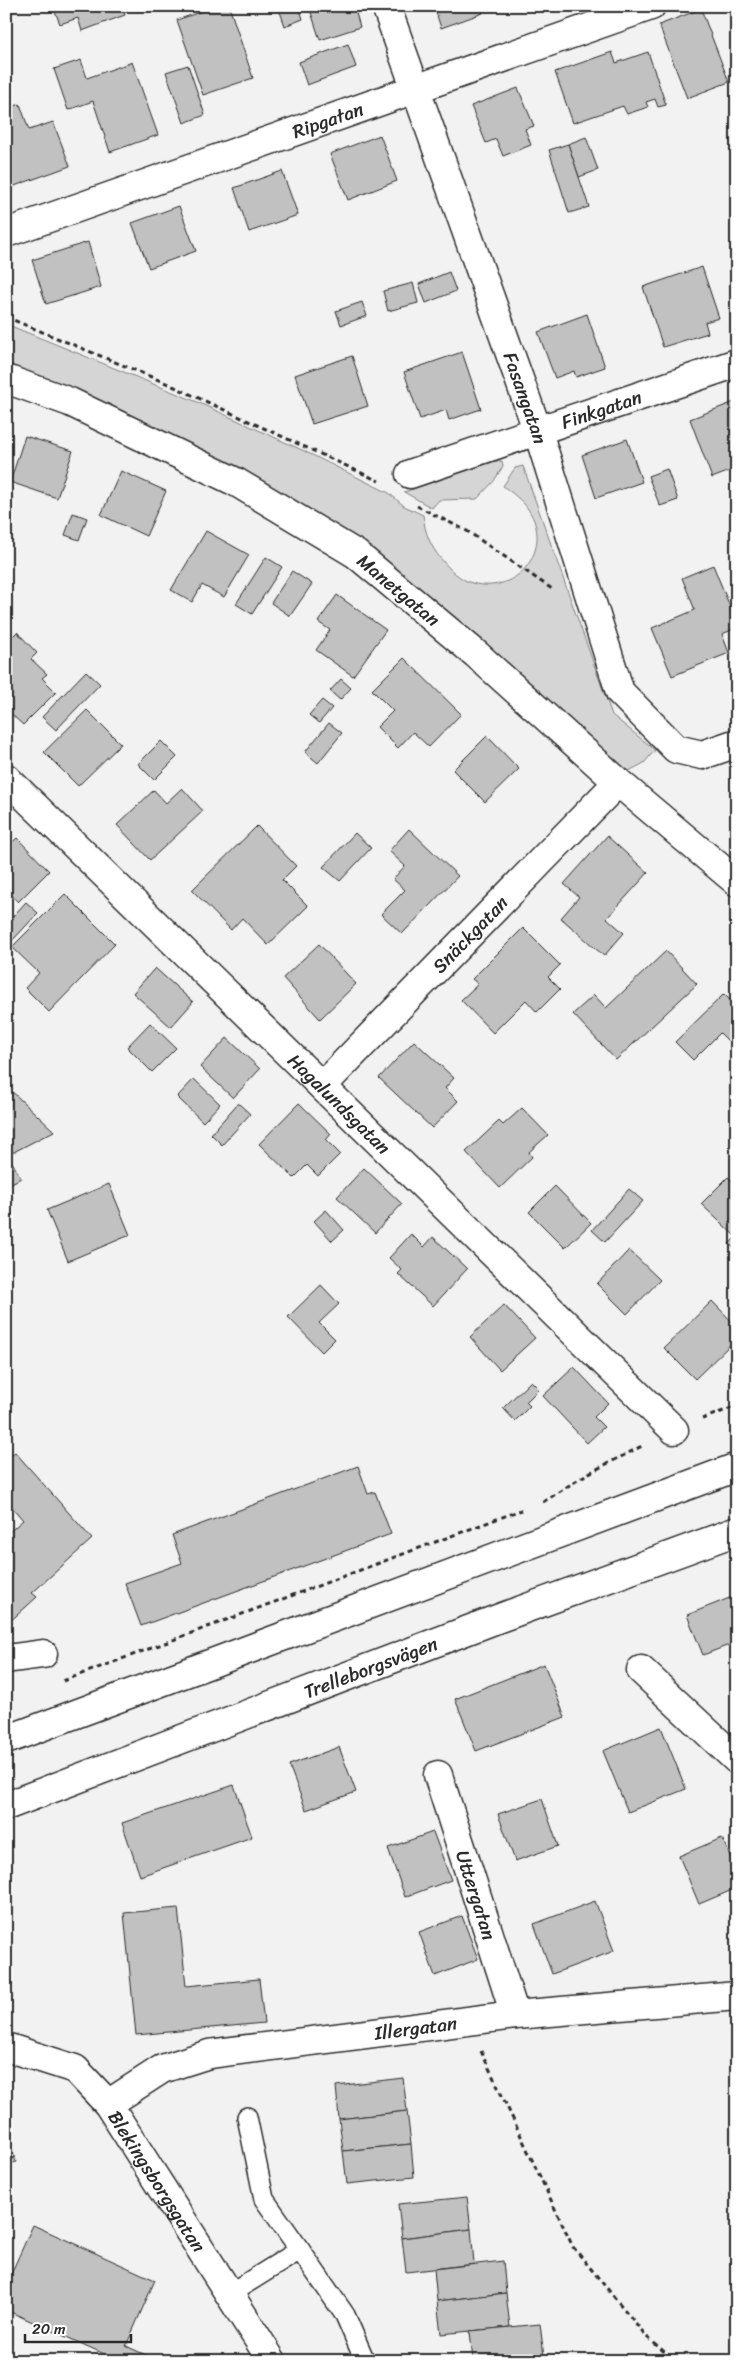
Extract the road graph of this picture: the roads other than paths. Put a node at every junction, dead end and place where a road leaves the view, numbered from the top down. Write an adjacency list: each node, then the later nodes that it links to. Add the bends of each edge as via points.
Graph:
1 (386, 6): 3 (main road, Fasangatan)
2 (651, 6): 3 (main road, Ripgatan)
3 (416, 90): 4 (main road, Ripgatan); 7 (main road, Fasangatan)
4 (6, 233)
5 (737, 363): 7 (main road, Finkgatan)
6 (6, 379): 11 (main road, Manetgatan, via 70,402 236,482 356,554 476,654)
7 (538, 432): 8 (main road, Finkgatan); 9 (main road, Fasangatan, via 620,692 676,749 702,755)
8 (410, 474)
9 (737, 743)
10 (6, 778): 13 (main road, Hagalundsgatan)
11 (618, 782): 12 (main road, Manetgatan); 13 (main road, Snäckgatan)
12 (737, 882)
13 (322, 1086): 14 (main road, Hagalundsgatan)
14 (674, 1430)
15 (737, 1467): 20 (main road)
16 (737, 1531): 23 (main road, Trelleborgsvägen)
17 (43, 1654): 18 (main road)
18 (6, 1660)
19 (641, 1670): 21 (main road)
20 (6, 1740)
21 (737, 1760)
22 (438, 1775): 25 (main road, Uttergatan)
23 (6, 1806)
24 (737, 1996): 25 (main road, Illergatan)
25 (515, 2015): 27 (main road, Illergatan, via 209,2054 162,2069)
26 (6, 2047): 27 (main road, Blekingsborgsgatan, via 75,2069)
27 (108, 2104): 30 (main road, Blekingsborgsgatan)
28 (247, 2117): 29 (lane, via 264,2199)
29 (300, 2250): 30 (lane); 32 (lane, via 345,2314)
30 (229, 2294): 31 (main road, Blekingsborgsgatan)
31 (272, 2361)
32 (365, 2361)

